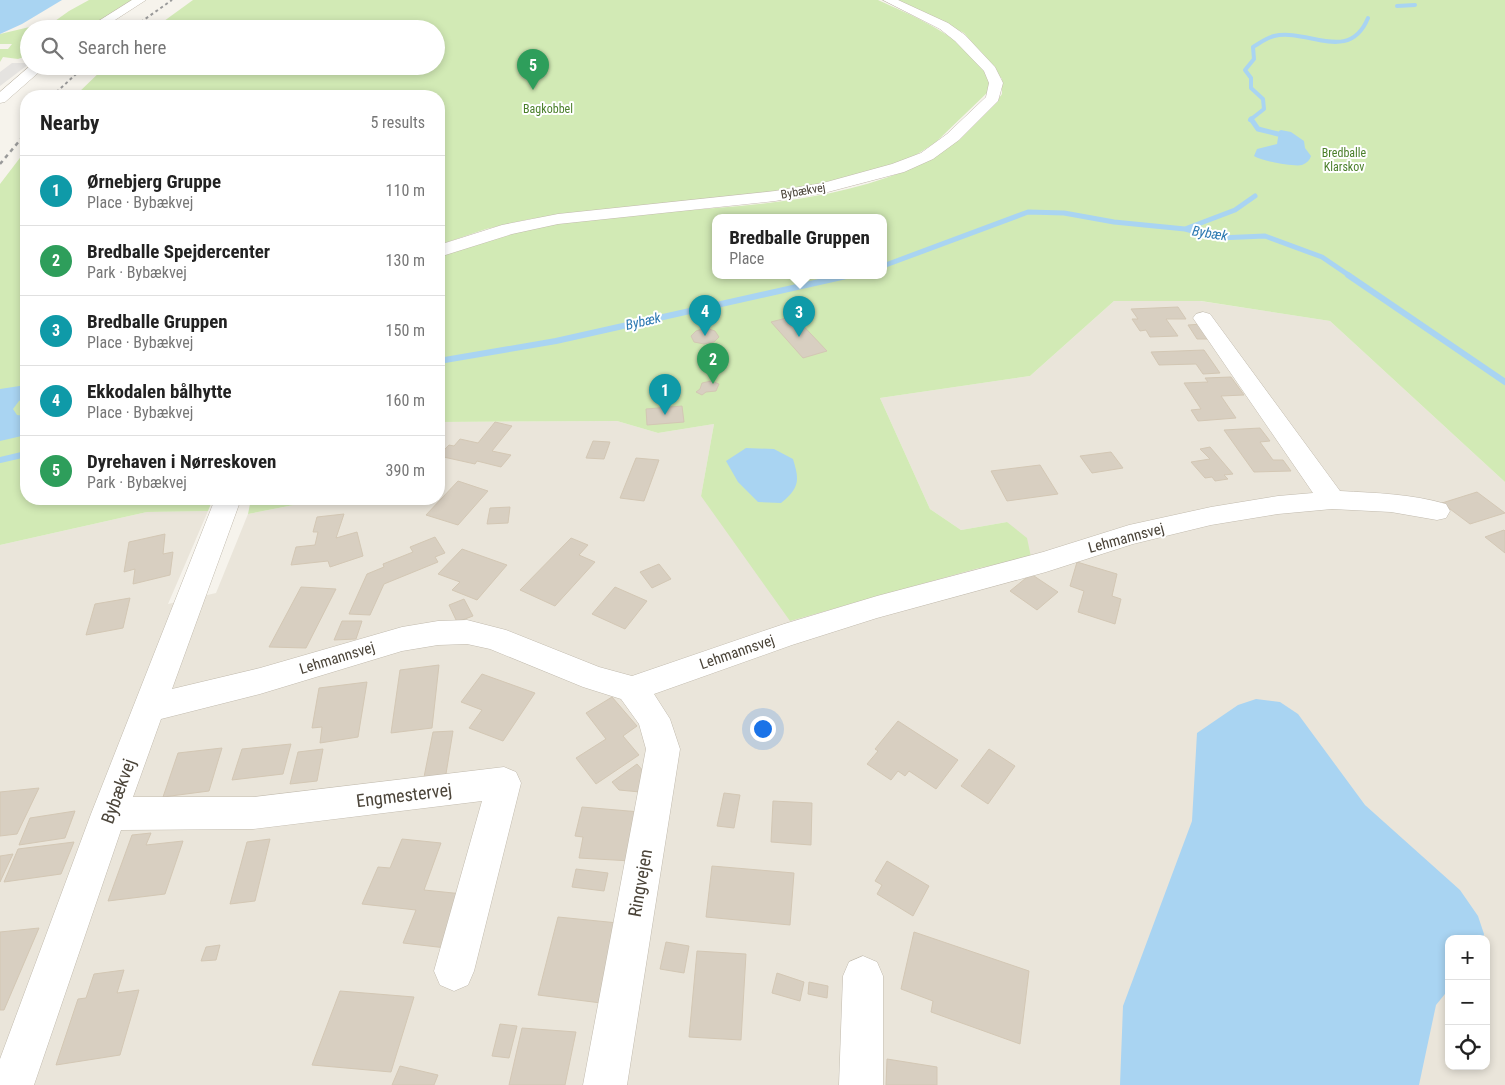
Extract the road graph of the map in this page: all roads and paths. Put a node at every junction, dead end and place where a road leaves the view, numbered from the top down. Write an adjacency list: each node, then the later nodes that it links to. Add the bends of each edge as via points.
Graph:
1 (140, 0): 3 (street)
2 (889, 0): 6 (street, Bybækvej, via 944,26 960,38 990,70 996,83 993,98 953,137 926,156 898,168 824,188 558,219 508,230)
3 (107, 20)
4 (28, 75): 5 (street)
5 (0, 99)
6 (445, 250)
7 (1203, 318): 8 (street)
8 (1332, 500): 10 (street, Lehmannsvej, via 1391,503); 11 (street, Lehmannsvej, via 1210,516 1129,535 1046,562 877,607)
9 (226, 505): 12 (street, Bybækvej)
10 (1437, 511)
11 (632, 689): 12 (street, Lehmannsvej, via 594,678 494,638 467,632 438,632); 17 (street, Ringvejen, via 654,719 664,749)
12 (148, 709): 13 (street, Bybækvej)
13 (109, 814): 14 (street, Engmestervej, via 252,813 504,783); 16 (street, Bybækvej)
14 (454, 972)
15 (863, 976): 18 (street)
16 (12, 1085)
17 (605, 1085)
18 (861, 1085)

